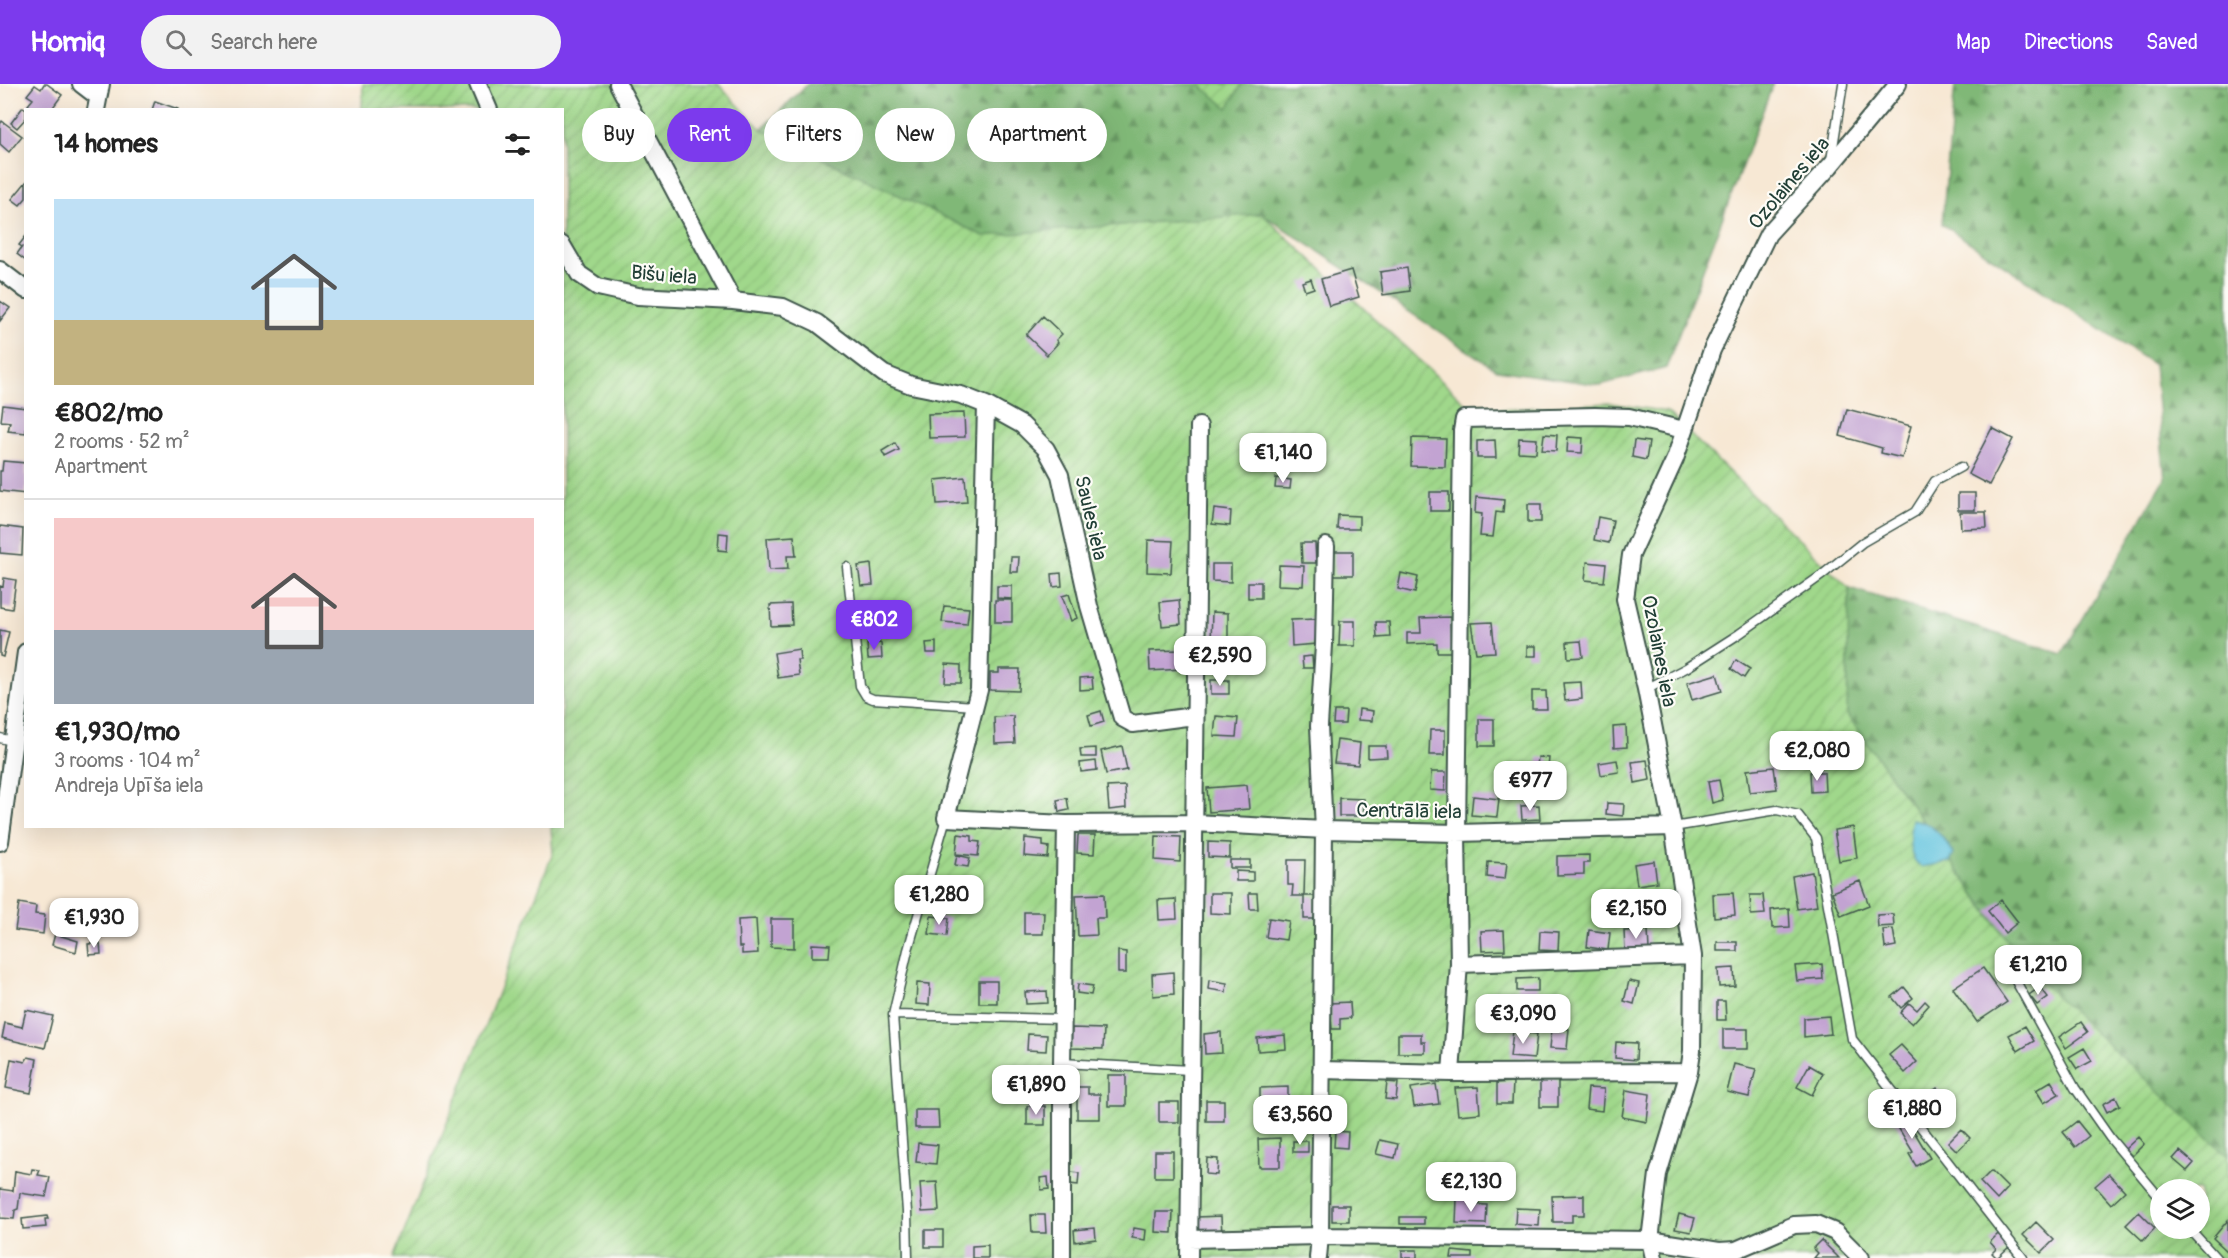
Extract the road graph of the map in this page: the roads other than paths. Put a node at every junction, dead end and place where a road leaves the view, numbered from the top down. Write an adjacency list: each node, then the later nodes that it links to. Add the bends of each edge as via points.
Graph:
1 (81, 84): 6 (street)
2 (478, 84): 7 (street)
3 (618, 84): 12 (street)
4 (1843, 84): 8 (lane)
5 (1898, 84): 8 (street, Ozolaines iela)
6 (98, 97)
7 (488, 108)
8 (1830, 166): 16 (street, Ozolaines iela, via 1768,234 1712,350)
9 (564, 248): 12 (street, Bišu iela, via 579,274 598,287 638,296)
10 (0, 270): 11 (street)
11 (24, 288)
12 (733, 301): 13 (street, Bišu iela)
13 (783, 307): 14 (street, Saules iela, via 817,323 884,374)
14 (986, 405): 22 (street, via 979,690); 23 (street, Saules iela, via 1022,425 1046,449 1060,475 1089,606 1122,718 1133,724)
15 (1199, 426): 23 (street)
16 (1684, 430): 21 (street, Ozolaines iela, via 1675,459 1630,555 1625,599); 30 (street, via 1629,417 1464,419)
17 (1961, 466): 21 (lane, via 1935,481 1914,512 1863,542 1738,634)
18 (1326, 546): 29 (street, via 1319,726)
19 (847, 567): 22 (lane, via 860,686 866,696)
20 (24, 661): 24 (street)
21 (1646, 689): 28 (street, Ozolaines iela)
22 (975, 706): 25 (street)
23 (1194, 716): 26 (street)
24 (6, 739): 31 (street)
25 (946, 819): 27 (street, Centrālā iela); 35 (lane)
26 (1195, 823): 27 (street, Centrālā iela); 29 (street, Centrālā iela); 38 (street)
27 (1066, 824): 36 (street)
28 (1673, 827): 30 (street, Centrālā iela); 32 (street, Ozolaines iela); 53 (lane, via 1777,810 1798,815 1816,838 1852,1039)
29 (1324, 830): 30 (street, Centrālā iela); 39 (street)
30 (1457, 833): 33 (street)
31 (0, 842)
32 (1693, 956): 33 (street); 41 (street, Ozolaines iela)
33 (1459, 964): 40 (street)
34 (2007, 965): 42 (lane, via 2075,1088)
35 (893, 1015): 36 (lane); 47 (lane)
36 (1064, 1019): 37 (street)
37 (1062, 1063): 38 (lane); 48 (street)
38 (1190, 1070): 44 (street)
39 (1321, 1070): 40 (street); 43 (street)
40 (1451, 1072): 41 (street)
41 (1689, 1072): 46 (street, Ozolaines iela, via 1658,1174)
42 (2150, 1186)
43 (1320, 1236): 44 (street); 46 (street); 50 (street)
44 (1189, 1239): 49 (street)
45 (2198, 1239): 54 (lane)
46 (1650, 1240): 51 (street, Ozolaines iela); 52 (street, via 1736,1250 1794,1225 1816,1224 1834,1232)
47 (908, 1258)
48 (1062, 1258)
49 (1189, 1258)
50 (1318, 1258)
51 (1654, 1258)
52 (1861, 1258)
53 (2023, 1258)
54 (2216, 1258)

